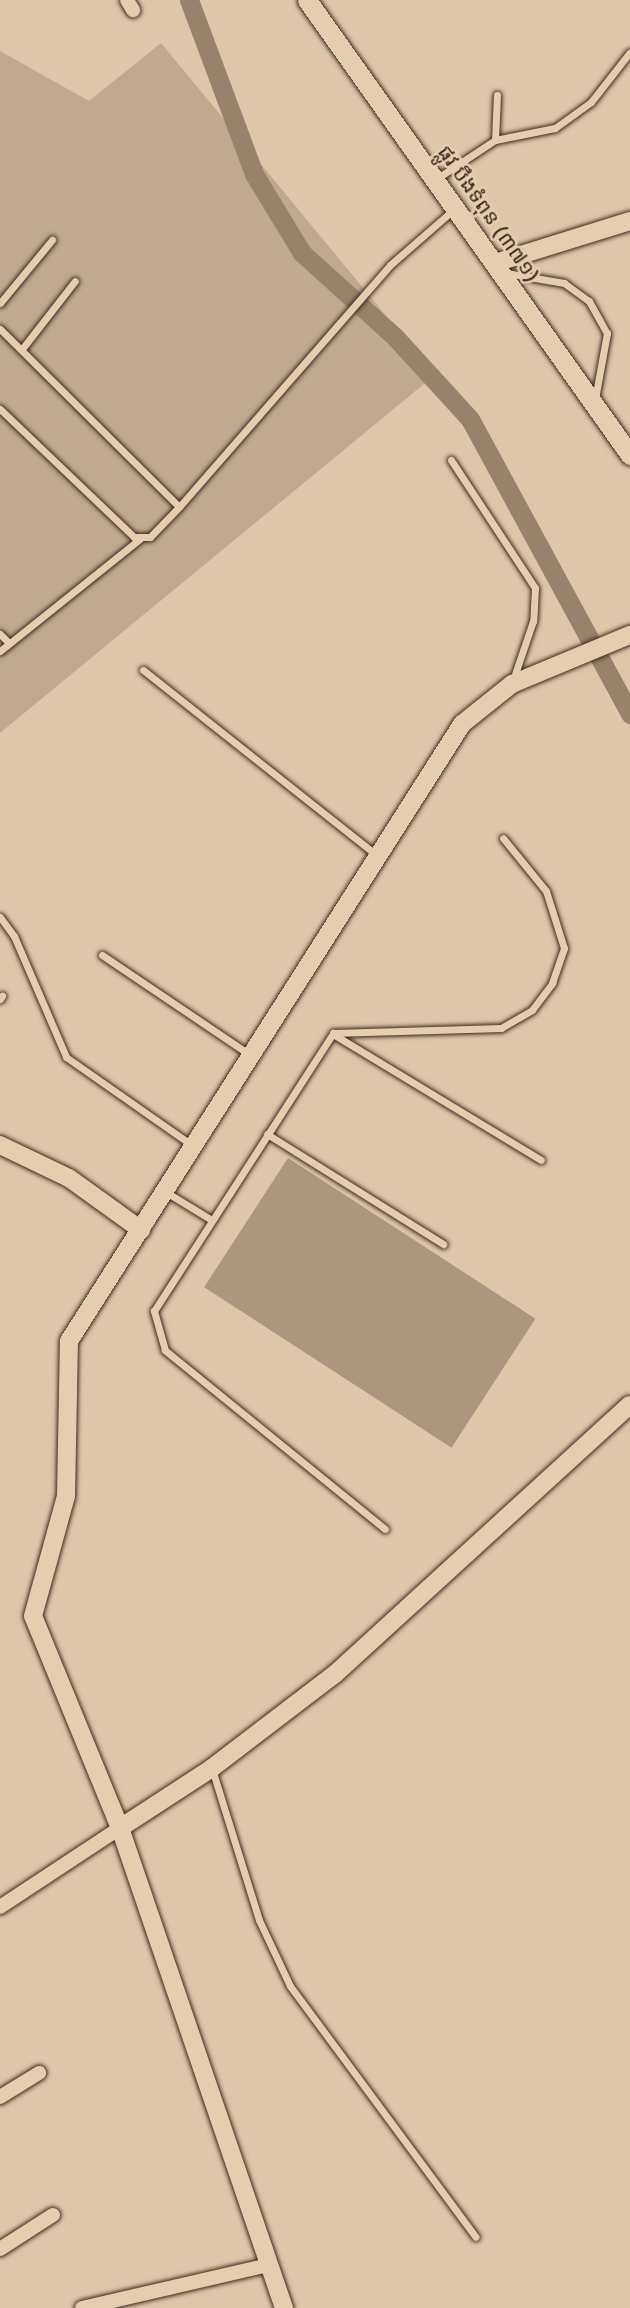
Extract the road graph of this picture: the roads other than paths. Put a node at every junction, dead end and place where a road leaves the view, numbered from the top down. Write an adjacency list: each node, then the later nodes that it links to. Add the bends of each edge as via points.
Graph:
1 (307, 0): 5 (main road, ផ្លូវ បឹងទំពុន (៣៧១))
2 (630, 52): 4 (lane, via 591,102 555,128)
3 (497, 95): 4 (lane)
4 (495, 140): 5 (lane)
5 (435, 179): 6 (main road, ផ្លូវ បឹងទំពុន (៣៧១))
6 (456, 208): 9 (main road, ផ្លូវ បឹងទំពុន (៣៧១)); 18 (lane, via 390,265)
7 (630, 221): 9 (street)
8 (52, 240): 11 (lane)
9 (498, 268): 14 (main road, ផ្លូវ បឹងទំពុន (៣៧១)); 14 (lane, via 564,283 589,301 607,333)
10 (75, 281): 13 (lane)
11 (0, 303)
12 (0, 329): 13 (lane)
13 (22, 349): 18 (lane)
14 (594, 404): 16 (main road, ផ្លូវ បឹងទំពុន (៣៧១))
15 (0, 409): 19 (lane)
16 (630, 455)
17 (451, 460): 25 (lane, via 535,588 533,621)
18 (179, 508): 19 (lane, via 150,537)
19 (140, 539): 22 (lane)
20 (0, 634): 22 (lane)
21 (625, 637): 25 (street)
22 (9, 643): 23 (lane)
23 (0, 651)
24 (143, 670): 27 (lane)
25 (512, 684): 27 (street, via 456,732)
26 (503, 838): 30 (lane, via 545,891 564,948 552,983 532,1010 501,1028)
27 (377, 855): 31 (street)
28 (0, 917): 34 (lane, via 14,936 66,1057)
29 (102, 955): 31 (lane)
30 (332, 1033): 32 (lane); 35 (lane)
31 (254, 1058): 34 (street)
32 (267, 1134): 37 (lane); 39 (lane)
33 (0, 1145): 38 (street, via 69,1178)
34 (196, 1148): 36 (street)
35 (541, 1160)
36 (165, 1192): 37 (lane); 38 (street)
37 (210, 1219): 41 (lane, via 155,1311 165,1350)
38 (141, 1230): 43 (street, via 69,1341 66,1496 33,1616)
39 (443, 1244)
40 (630, 1405): 42 (street, via 335,1674)
41 (386, 1529)
42 (212, 1768): 43 (street); 48 (lane, via 259,1920 290,1986)
43 (120, 1828): 44 (street); 50 (street)
44 (0, 1907)
45 (39, 2073): 46 (street)
46 (0, 2097)
47 (53, 2214): 49 (street)
48 (477, 2237)
49 (0, 2249)
50 (268, 2265): 51 (street); 52 (street)
51 (82, 2308)
52 (284, 2308)

